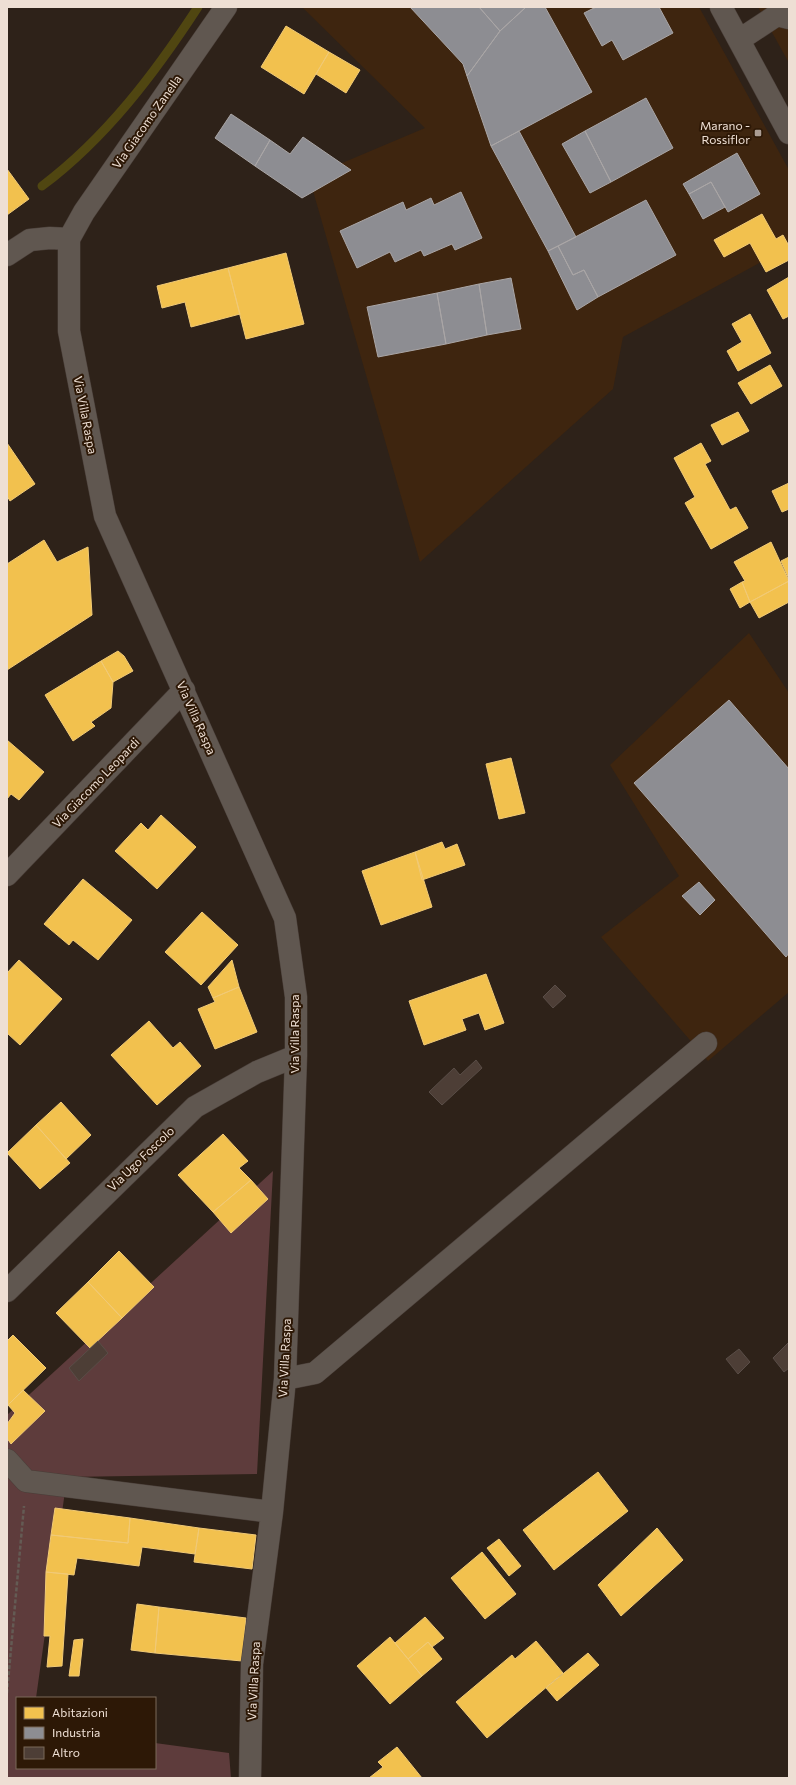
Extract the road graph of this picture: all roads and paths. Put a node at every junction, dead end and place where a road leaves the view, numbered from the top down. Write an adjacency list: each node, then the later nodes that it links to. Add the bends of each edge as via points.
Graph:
1 (226, 7): 6 (street, Via Giacomo Zanella, via 84,212)
2 (721, 7): 4 (street)
3 (781, 14): 4 (street)
4 (739, 40): 5 (street)
5 (789, 133)
6 (70, 239): 7 (street, via 30,240); 8 (street, Via Giacomo Zanella)
7 (7, 255)
8 (69, 331): 9 (street, Via Villa Raspa, via 105,516)
9 (184, 690): 10 (street, Via Giacomo Leopardi); 12 (street, Via Villa Raspa, via 285,918 296,997)
10 (7, 875)
11 (706, 1043): 14 (street, via 315,1373)
12 (296, 1056): 13 (street, Via Ugo Foscolo, via 257,1072 195,1107); 14 (street, Via Villa Raspa)
13 (7, 1291)
14 (285, 1379): 17 (street, Via Villa Raspa)
15 (7, 1460): 16 (street)
16 (26, 1481): 17 (street); 18 (path)
17 (272, 1512): 19 (street, Via Villa Raspa, via 252,1664)
18 (7, 1693)
19 (250, 1778)

